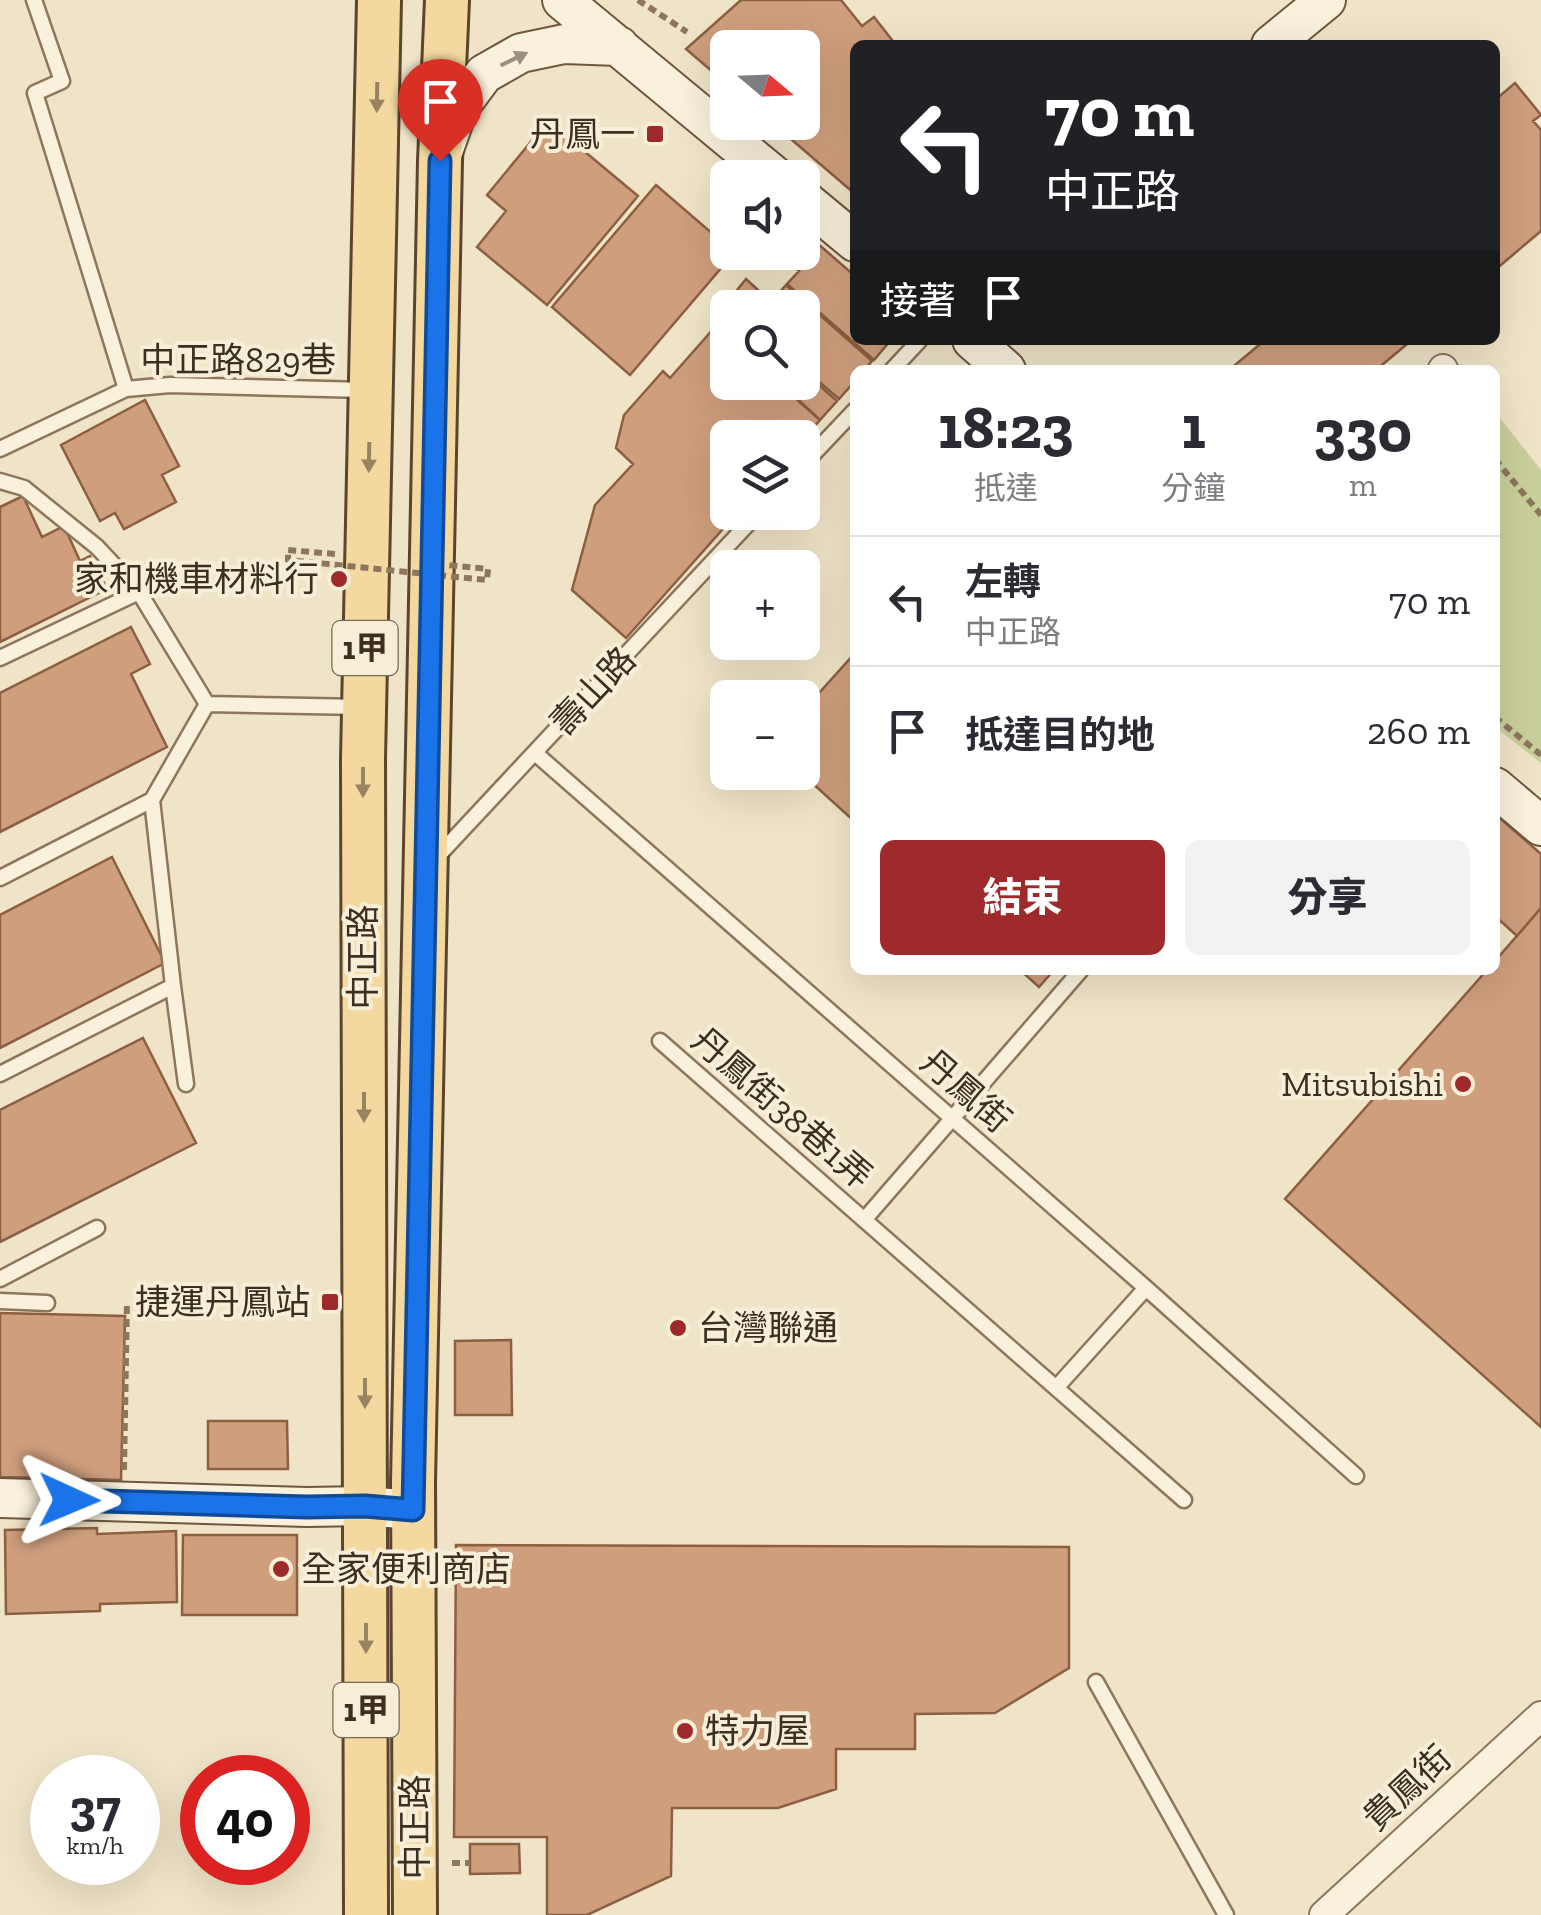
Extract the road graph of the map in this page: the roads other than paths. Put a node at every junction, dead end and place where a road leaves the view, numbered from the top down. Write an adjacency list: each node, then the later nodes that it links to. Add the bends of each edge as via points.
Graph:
1 (34, 0): 16 (lane, via 62,81 35,93)
2 (379, 0): 17 (main road, 中正路 / 1甲, one-way to 17)
3 (447, 0): 9 (main road, 中正路 / 1甲)
4 (562, 0): 7 (main road)
5 (1326, 0): 6 (main road)
6 (1277, 40)
7 (619, 46): 8 (main road); 9 (main road, one-way to 7, via 458,109 484,74 521,53 564,44)
8 (756, 160)
9 (440, 161): 31 (main road, 中正路 / 1甲)
10 (820, 213): 11 (main road)
11 (850, 238)
12 (915, 345): 14 (lane)
13 (978, 345): 15 (main road)
14 (897, 365)
15 (1000, 365)
16 (126, 389): 17 (lane, 中正路829巷); 20 (lane, 中正路829巷)
17 (370, 390): 26 (main road, 中正路 / 1甲, one-way to 26)
18 (850, 415): 19 (lane)
19 (820, 447)
20 (0, 449)
21 (0, 481): 23 (lane, via 24,488 97,547)
22 (742, 530): 27 (lane, 壽山路)
23 (139, 592): 24 (lane); 25 (lane)
24 (0, 658)
25 (208, 704): 26 (lane); 29 (lane)
26 (364, 708): 49 (main road, 中正路 / 1甲, one-way to 49)
27 (535, 754): 31 (lane, 壽山路); 38 (lane, 丹鳳街)
28 (1500, 791): 30 (main road)
29 (152, 800): 32 (lane); 34 (lane)
30 (1541, 826)
31 (426, 870): 50 (main road, 中正路 / 1甲)
32 (0, 878)
33 (1077, 975): 38 (lane)
34 (174, 986): 36 (lane); 37 (lane)
35 (660, 1042): 39 (lane, 丹鳳街38巷1弄)
36 (0, 1074)
37 (186, 1084)
38 (951, 1118): 39 (lane); 42 (lane, 丹鳳街)
39 (864, 1220): 45 (lane, 丹鳳街38巷1弄)
40 (97, 1228): 41 (lane)
41 (0, 1280)
42 (1146, 1288): 45 (lane); 46 (lane, 丹鳳街)
43 (0, 1301): 44 (lane)
44 (47, 1304)
45 (1056, 1388): 48 (lane, 丹鳳街38巷1弄)
46 (1356, 1476)
47 (0, 1498): 49 (main road)
48 (1184, 1500)
49 (365, 1506): 50 (main road); 53 (main road, 中正路 / 1甲, one-way to 53)
50 (413, 1510): 54 (main road, 中正路 / 1甲)
51 (1096, 1682): 55 (lane)
52 (1541, 1716): 56 (street, 貴鳳街)
53 (366, 1915)
54 (416, 1915)
55 (1226, 1915)
56 (1324, 1915)

